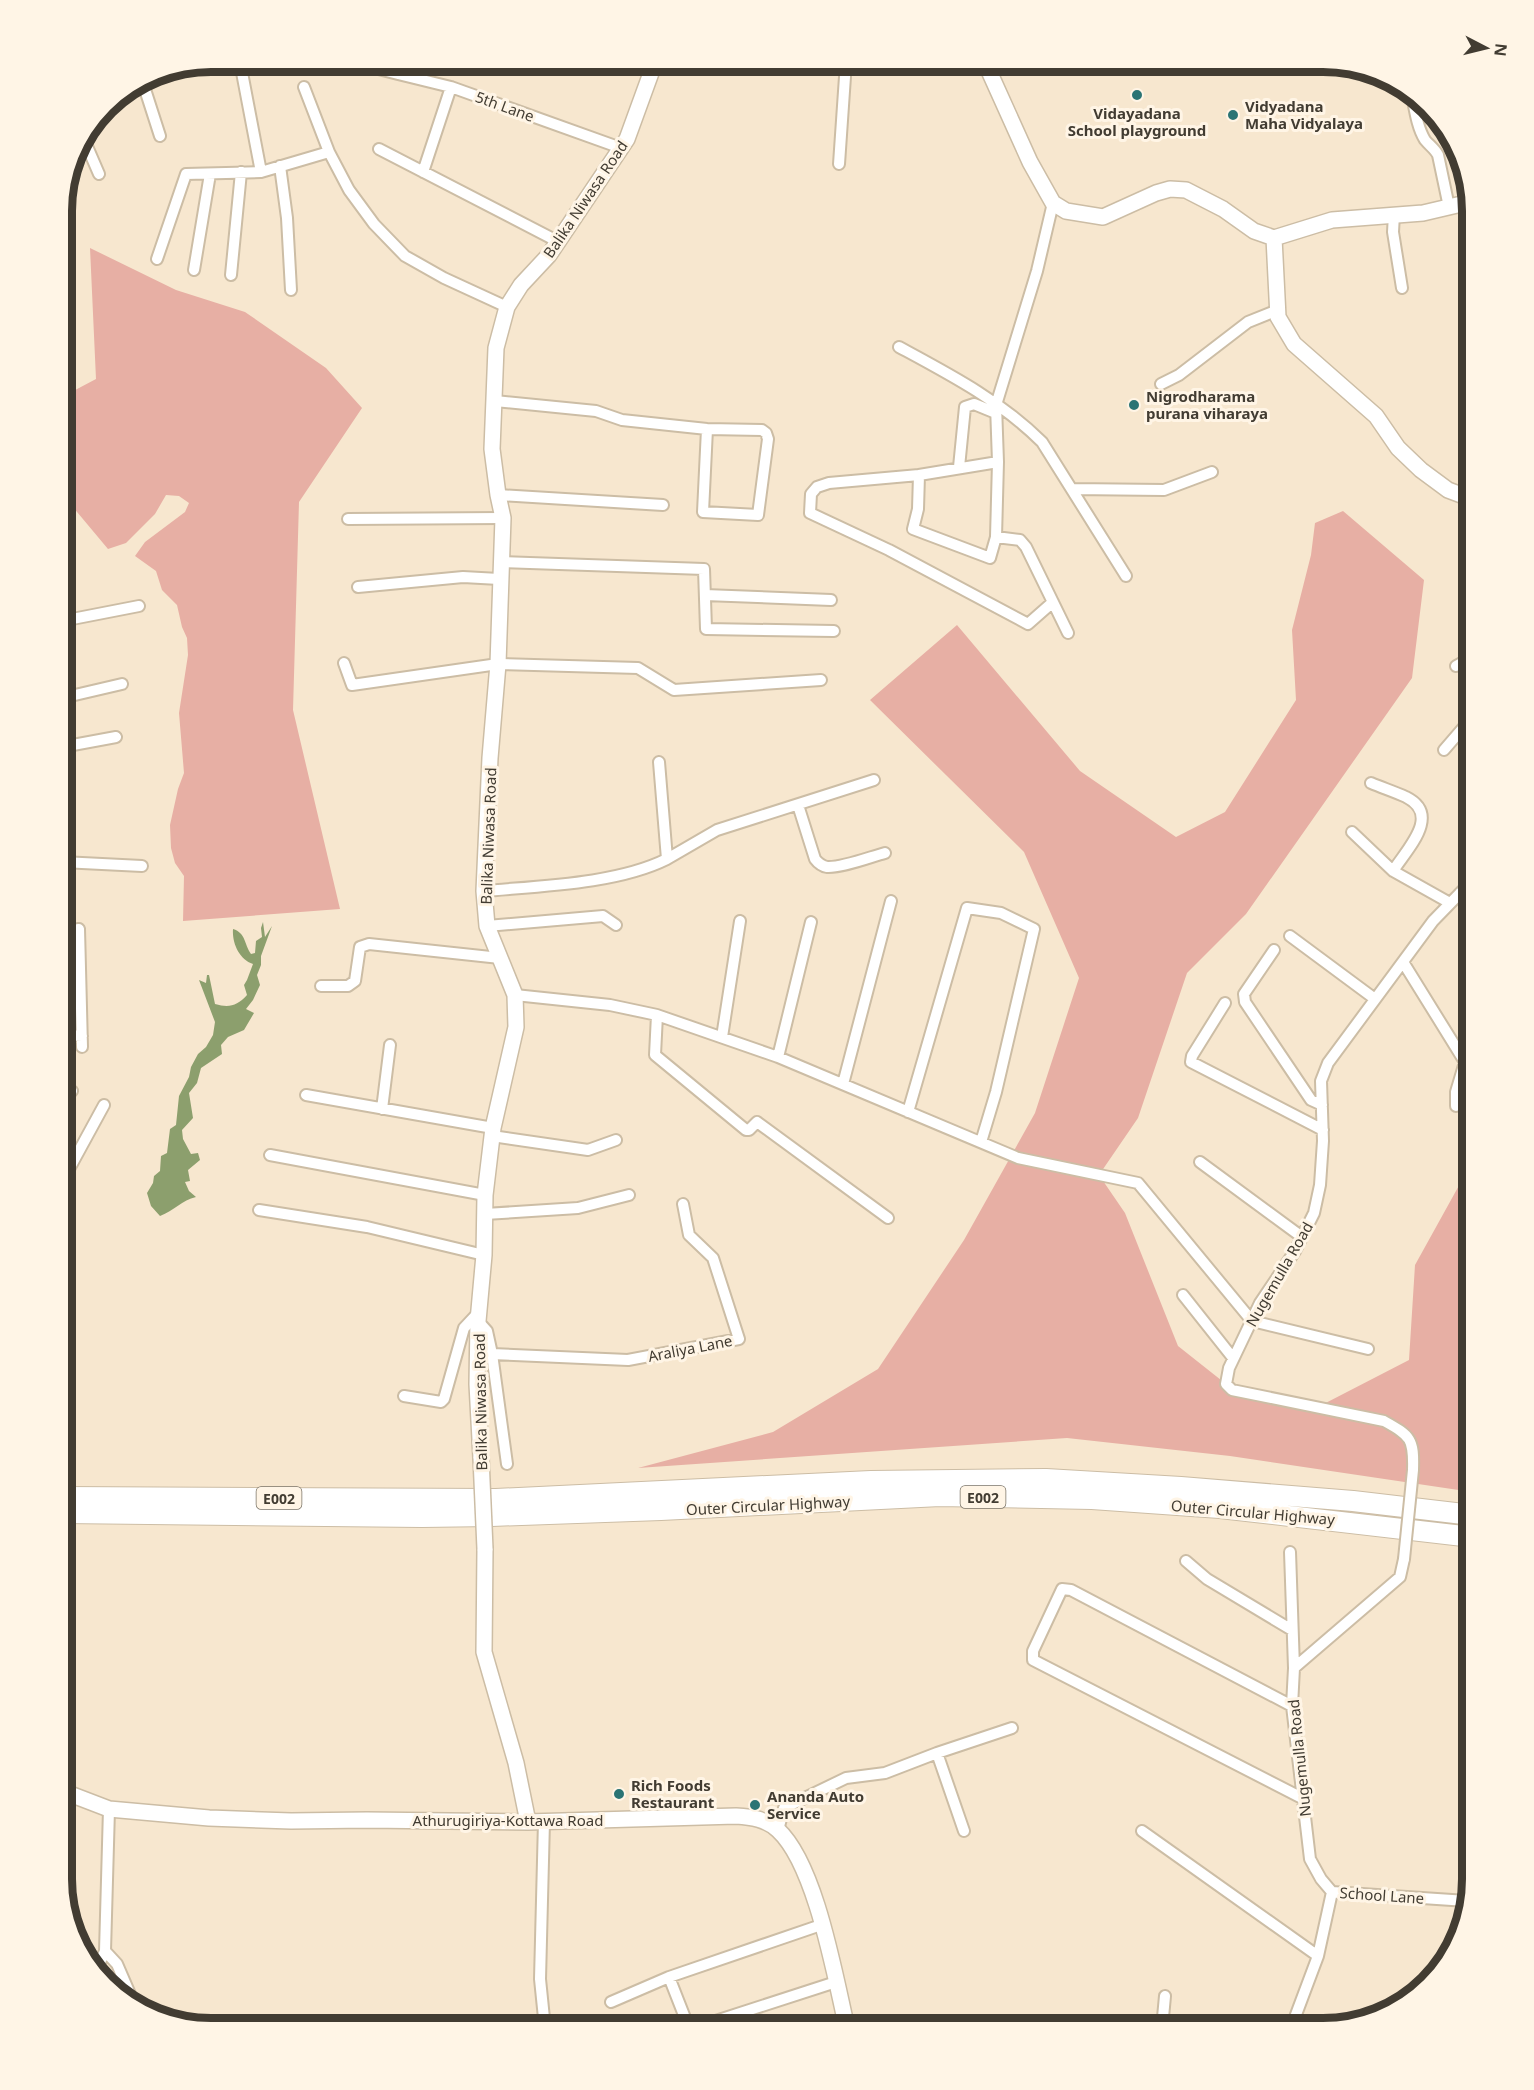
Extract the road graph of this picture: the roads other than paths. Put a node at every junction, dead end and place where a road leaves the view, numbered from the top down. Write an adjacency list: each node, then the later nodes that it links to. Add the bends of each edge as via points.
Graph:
1 (242, 72): 19 (street)
2 (390, 72): 6 (street, 5th Lane)
3 (651, 72): 13 (street, Balika Niwasa Road)
4 (845, 72): 16 (street)
5 (989, 72): 23 (street)
6 (398, 74): 8 (street, 5th Lane)
7 (304, 87): 15 (street)
8 (451, 87): 13 (street, 5th Lane); 20 (street)
9 (145, 89): 11 (street)
10 (1415, 107): 25 (street, via 1420,129 1438,155)
11 (160, 136)
12 (87, 147): 21 (street)
13 (621, 148): 28 (street, Balika Niwasa Road)
14 (378, 149): 20 (street)
15 (329, 152): 17 (street); 34 (street, via 349,190 405,256)
16 (839, 164)
17 (280, 166): 19 (street); 33 (street)
18 (241, 172): 19 (street); 22 (street); 31 (street)
19 (261, 172)
20 (423, 172): 28 (street)
21 (99, 174)
22 (210, 174): 29 (street, via 186,174); 30 (street)
23 (1053, 203): 27 (street, via 1066,211 1104,217 1156,193 1186,190 1254,231); 39 (street)
24 (1462, 204): 25 (street)
25 (1449, 207): 26 (street)
26 (1394, 214): 27 (street, via 1332,220); 32 (street)
27 (1274, 238): 35 (street)
28 (557, 241): 34 (street, Balika Niwasa Road)
29 (157, 259)
30 (194, 270)
31 (231, 275)
32 (1402, 288)
33 (291, 290)
34 (507, 307): 38 (street, Balika Niwasa Road, via 496,348)
35 (1278, 309): 37 (street, via 1248,322 1179,375); 47 (street, via 1278,317 1294,344 1376,416 1398,448 1421,470)
36 (899, 347): 39 (street, via 963,382)
37 (1161, 384)
38 (495, 401): 40 (street, via 596,411 622,420); 46 (street, Balika Niwasa Road, via 492,449)
39 (996, 409): 41 (street); 42 (street, via 974,404 965,407); 45 (street, via 1027,427 1042,442)
40 (707, 429): 40 (street, via 766,433 758,515 704,512)
41 (998, 462): 42 (street); 51 (street)
42 (959, 467): 44 (street)
43 (1212, 472): 45 (street, via 1164,490)
44 (919, 475): 51 (street, via 913,529 990,558); 58 (street, via 817,487 811,494 810,513 1028,624)
45 (1072, 489): 53 (street)
46 (498, 495): 48 (street); 49 (street, Balika Niwasa Road)
47 (1462, 496)
48 (663, 505)
49 (503, 518): 50 (street); 52 (street, Balika Niwasa Road)
50 (348, 519)
51 (996, 537): 58 (street, via 1020,540)
52 (502, 562): 54 (street, Balika Niwasa Road); 56 (street, via 704,569)
53 (1126, 576)
54 (500, 579): 55 (street, via 463,577); 65 (street, Balika Niwasa Road)
55 (358, 587)
56 (705, 596): 57 (street); 61 (street, via 706,629)
57 (831, 600)
58 (1053, 602): 62 (street)
59 (139, 606): 60 (street)
60 (72, 619)
61 (834, 631)
62 (1068, 633)
63 (345, 663): 65 (street, via 352,685)
64 (1462, 663): 66 (street)
65 (498, 664): 67 (street, via 638,669 674,690); 85 (street, Balika Niwasa Road)
66 (1456, 666)
67 (821, 680)
68 (122, 684): 69 (street)
69 (72, 696)
70 (1462, 729): 73 (street)
71 (116, 737): 72 (street)
72 (72, 745)
73 (1444, 750)
74 (659, 762): 80 (street)
75 (873, 780): 77 (street)
76 (1371, 783): 83 (street, via 1408,798 1424,816 1423,825)
77 (798, 805): 79 (street, via 819,864 835,866); 80 (street, via 717,830)
78 (1352, 832): 83 (street)
79 (885, 854)
80 (667, 859): 85 (street, via 652,867 584,882)
81 (72, 862): 82 (street)
82 (142, 866)
83 (1393, 871): 88 (street)
84 (1462, 890): 86 (street, Nugemulla Road)
85 (484, 891): 92 (street, Balika Niwasa Road)
86 (1460, 892): 88 (street, Nugemulla Road)
87 (891, 901): 109 (street)
88 (1450, 903): 97 (street, Nugemulla Road)
89 (740, 921): 103 (street)
90 (811, 922): 106 (street)
91 (616, 925): 92 (street, via 603,916)
92 (487, 926): 96 (street, Balika Niwasa Road)
93 (72, 930): 104 (street, via 79,929 82,1042)
94 (1290, 936): 100 (street)
95 (1274, 950): 112 (street, via 1244,994 1245,1002 1311,1100)
96 (500, 958): 98 (street, via 369,944 360,946 355,981 348,986); 99 (street, Balika Niwasa Road)
97 (1403, 962): 100 (street, Nugemulla Road); 107 (street)
98 (321, 986)
99 (515, 995): 102 (street, via 610,1005); 117 (street, Balika Niwasa Road, via 516,1027)
100 (1375, 999): 112 (street, Nugemulla Road, via 1328,1063 1321,1081)
101 (1225, 1003): 116 (street, via 1191,1062)
102 (657, 1015): 103 (street); 128 (street, via 655,1055 746,1130 757,1122)
103 (722, 1037): 106 (street)
104 (72, 1038)
105 (390, 1045): 114 (street)
106 (778, 1057): 109 (street)
107 (1462, 1057)
108 (1462, 1072): 113 (street)
109 (843, 1084): 115 (street)
110 (306, 1095): 114 (street)
111 (104, 1104): 122 (street)
112 (1322, 1105): 116 (street, Nugemulla Road)
113 (1456, 1106)
114 (382, 1109): 117 (street)
115 (908, 1112): 119 (street); 119 (street, via 967,908 1001,913 1034,929)
116 (1323, 1130): 129 (street, Nugemulla Road, via 1320,1185 1314,1213)
117 (492, 1132): 118 (street, via 588,1150); 123 (street, Balika Niwasa Road)
118 (616, 1140)
119 (981, 1142): 133 (street, via 1018,1158 1138,1183)
120 (270, 1155): 123 (street)
121 (1200, 1162): 129 (street)
122 (72, 1163)
123 (485, 1195): 127 (street, Balika Niwasa Road)
124 (629, 1195): 127 (street, via 578,1208)
125 (683, 1204): 135 (street, Araliya Lane, via 689,1235 712,1258 739,1339 628,1360)
126 (259, 1210): 130 (street, via 367,1227)
127 (485, 1214): 130 (street, Balika Niwasa Road)
128 (888, 1218)
129 (1302, 1237): 133 (street, Nugemulla Road)
130 (484, 1255): 132 (street, Balika Niwasa Road)
131 (1183, 1295): 136 (street)
132 (479, 1316): 135 (street); 137 (street, via 464,1328 444,1399 441,1402); 154 (street, Balika Niwasa Road, bridge, via 477,1384 485,1549 484,1652 516,1763)
133 (1251, 1321): 134 (street); 136 (street, Nugemulla Road)
134 (1368, 1349)
135 (492, 1354): 138 (street)
136 (1233, 1358): 146 (street, Nugemulla Road, bridge, via 1226,1384 1232,1390 1384,1421 1404,1432 1414,1449 1400,1577)
137 (404, 1396)
138 (507, 1464)
139 (72, 1497): 141 (highway, Outer Circular Highway / E002, via 496,1499 871,1481 1046,1479 1192,1488)
140 (72, 1513): 142 (highway, Outer Circular Highway / E002, via 492,1516 940,1496 1092,1499 1220,1508)
141 (1462, 1514)
142 (1462, 1536)
143 (1290, 1552): 145 (street, Nugemulla Road)
144 (1186, 1561): 145 (street, via 1206,1579)
145 (1292, 1630): 146 (street, Nugemulla Road)
146 (1294, 1668): 147 (street, Nugemulla Road)
147 (1292, 1706): 151 (street, Nugemulla Road); 151 (street, via 1071,1590 1062,1589 1033,1651 1033,1660)
148 (1012, 1728): 149 (street)
149 (937, 1753): 155 (street, via 885,1773 846,1778 784,1808); 156 (street)
150 (72, 1795): 152 (street, Athurugiriya-Kottawa Road)
151 (1302, 1798): 158 (street, Nugemulla Road, via 1310,1860)
152 (109, 1809): 154 (street, Athurugiriya-Kottawa Road, via 291,1821); 161 (street)
153 (544, 1821): 154 (street, Athurugiriya-Kottawa Road); 155 (street, Athurugiriya-Kottawa Road, via 736,1816 768,1822); 169 (street, via 540,1979)
154 (528, 1822)
155 (778, 1830): 160 (street, Athurugiriya-Kottawa Road, via 806,1875)
156 (964, 1831)
157 (1142, 1831): 162 (street)
158 (1332, 1892): 159 (street, School Lane); 162 (street, School Lane)
159 (1460, 1901)
160 (821, 1925): 164 (street); 165 (street, Athurugiriya-Kottawa Road)
161 (105, 1951): 163 (street); 166 (street, via 117,1964)
162 (1318, 1956): 174 (street, School Lane)
163 (100, 1963)
164 (669, 1977): 168 (street); 170 (street)
165 (836, 1982): 171 (street); 172 (street, Athurugiriya-Kottawa Road)
166 (129, 1991)
167 (1165, 1996): 173 (street)
168 (611, 2002)
169 (544, 2018)
170 (685, 2018)
171 (725, 2018)
172 (845, 2018)
173 (1163, 2018)
174 (1295, 2018)

